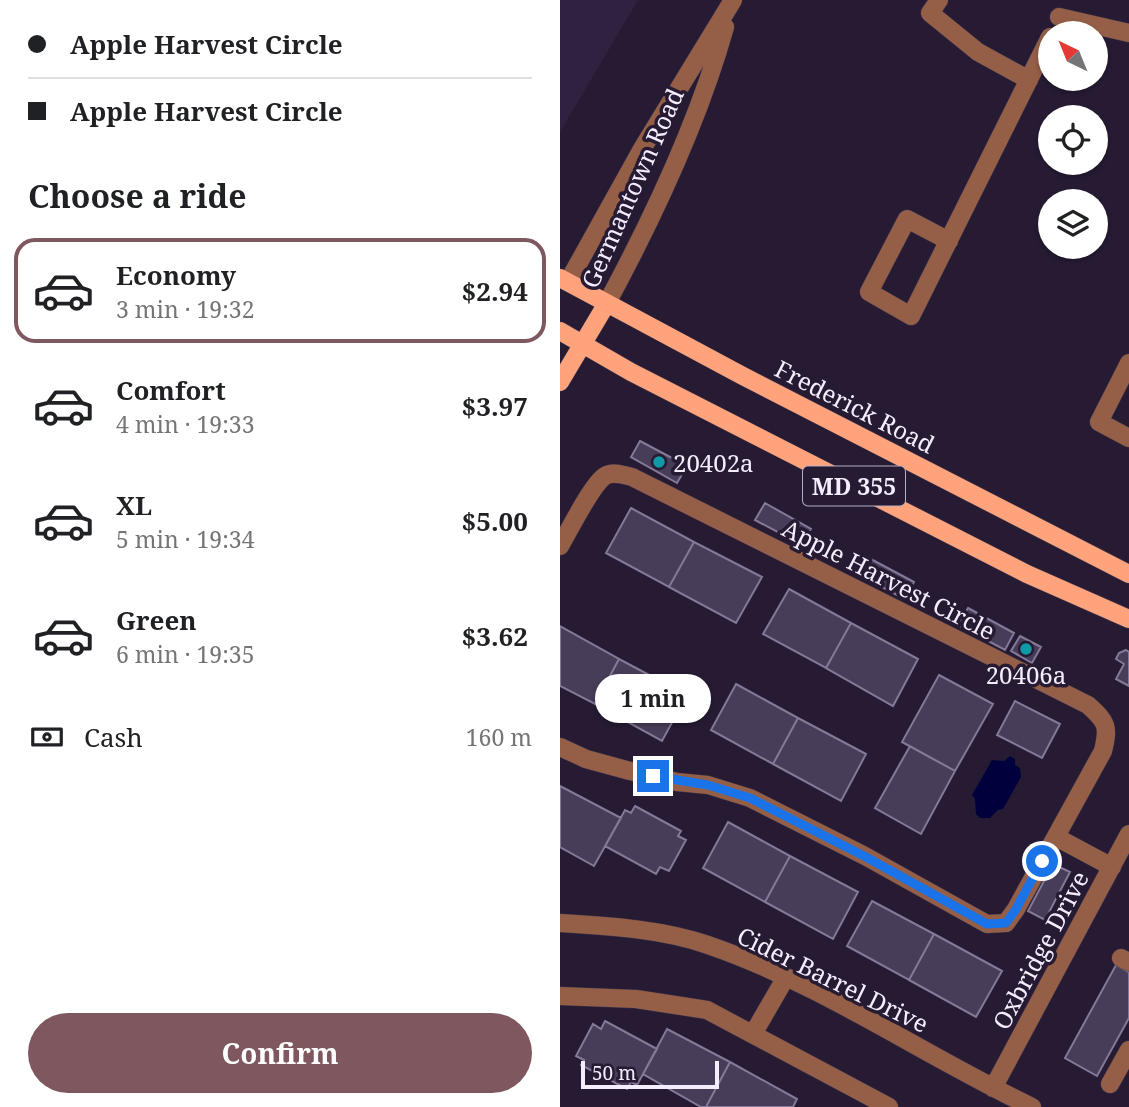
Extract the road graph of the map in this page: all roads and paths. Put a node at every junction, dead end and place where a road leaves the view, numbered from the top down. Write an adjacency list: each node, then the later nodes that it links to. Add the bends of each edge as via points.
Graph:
1 (939, 0): 6 (street, via 930,13 978,52)
2 (732, 3): 8 (street, Germantown Road); 9 (street, Germantown Road, via 683,145 638,247)
3 (1108, 30): 4 (street)
4 (1129, 33)
5 (1038, 59): 6 (street)
6 (1029, 80): 7 (street)
7 (949, 241): 7 (street, via 911,316 869,292 907,219)
8 (563, 284): 9 (main road, Frederick Road / MD 355)
9 (607, 303): 11 (main road, Germantown Road); 16 (main road, Frederick Road / MD 355)
10 (560, 331): 11 (main road, MD 355)
11 (583, 345): 13 (main road, Germantown Road); 17 (main road, MD 355, via 1027,574)
12 (1127, 373): 14 (street, via 1098,422)
13 (560, 382)
14 (1129, 438)
15 (560, 546): 20 (street, Apple Harvest Circle, via 605,476 620,473 1088,705 1104,719 1103,751)
16 (1129, 574)
17 (1129, 618)
18 (560, 747): 20 (street, Apple Harvest Circle, via 608,765 750,798 987,924 1006,923)
19 (1129, 834): 21 (street, Oxbridge Drive)
20 (1056, 837): 21 (street)
21 (1112, 867): 28 (street, Oxbridge Drive)
22 (560, 923): 23 (street, Cider Barrel Drive, via 636,929 706,944)
23 (786, 977): 25 (street); 28 (street, Cider Barrel Drive)
24 (560, 996): 25 (street, via 636,999 707,1010)
25 (753, 1034): 29 (street)
26 (1129, 1050): 27 (street)
27 (1110, 1084)
28 (993, 1088): 30 (street, Cider Barrel Drive)
29 (889, 1107)
30 (1032, 1107)

